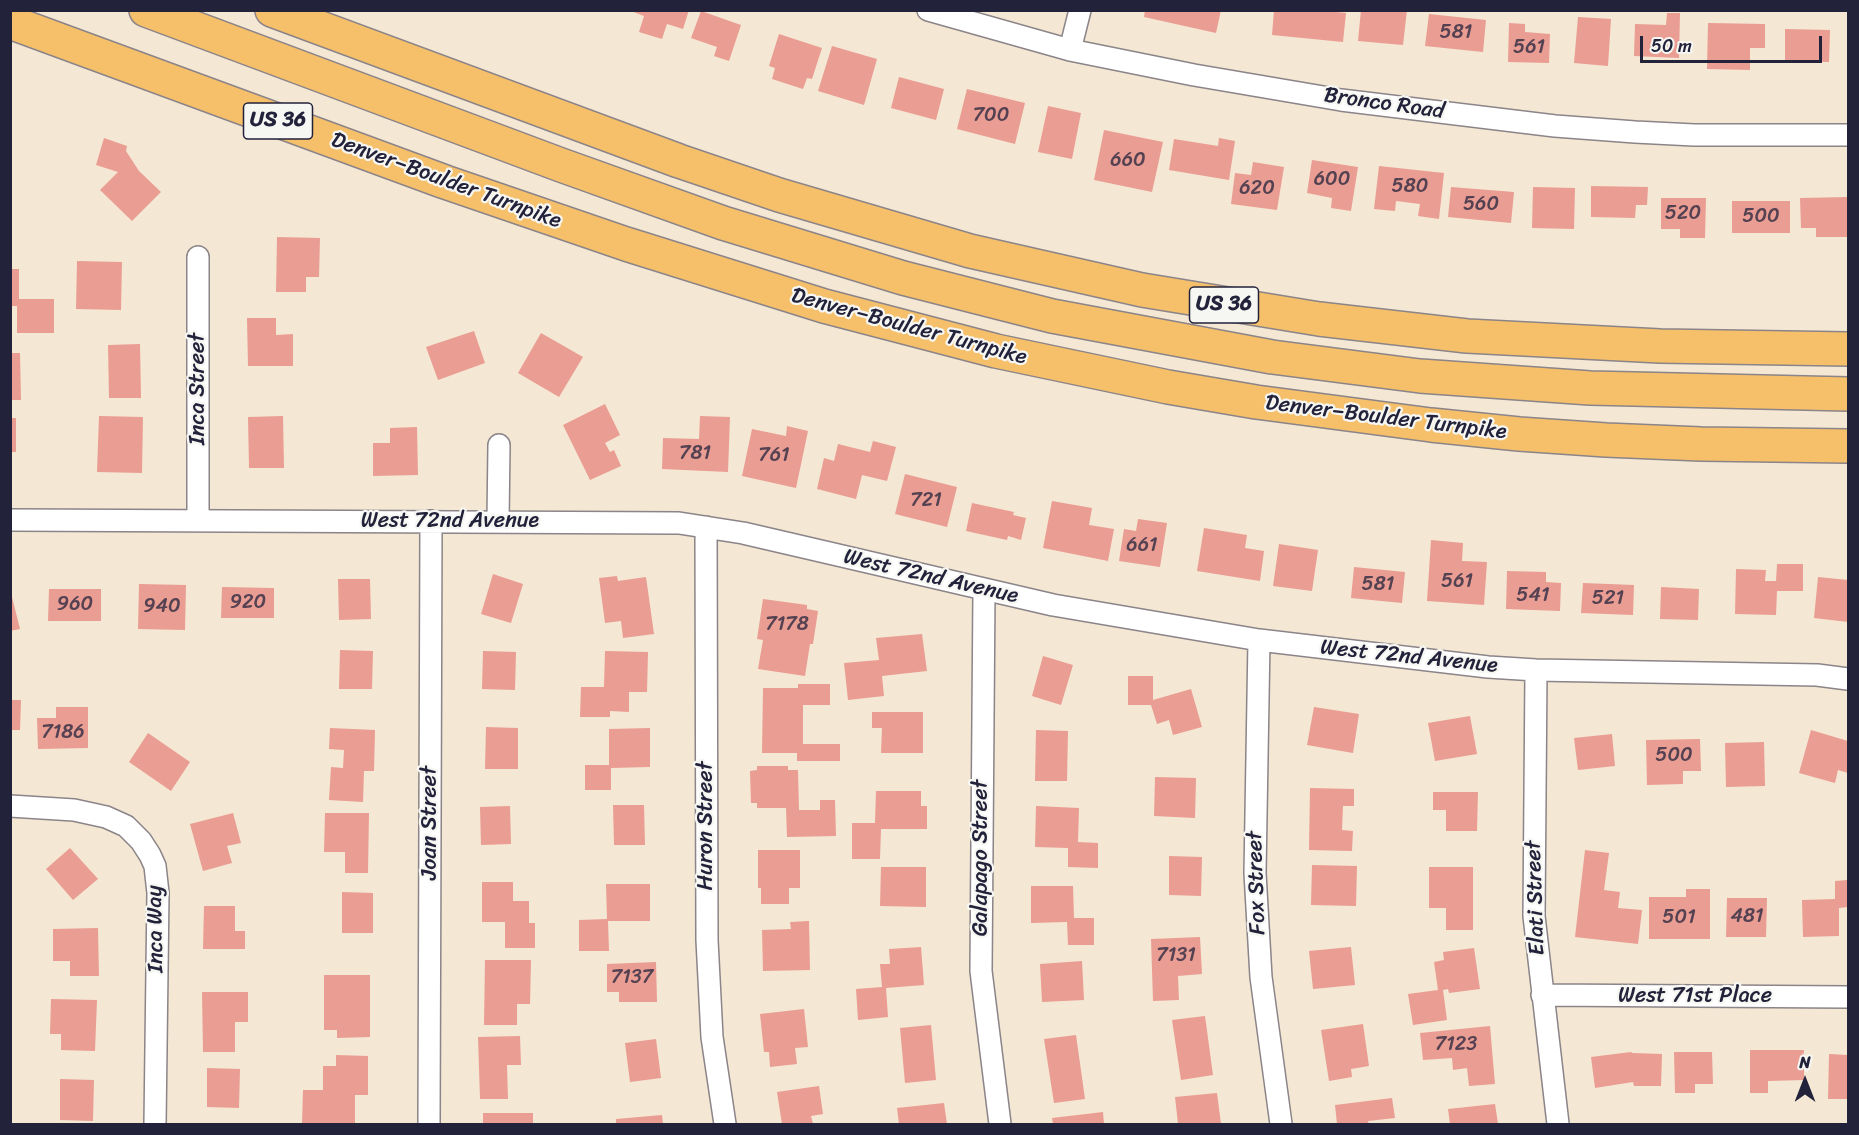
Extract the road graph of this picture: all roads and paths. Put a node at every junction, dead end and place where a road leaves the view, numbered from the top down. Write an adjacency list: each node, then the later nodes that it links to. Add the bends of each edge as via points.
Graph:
1 (146, 10): 10 (highway, via 723,223 903,278 1052,316 1261,355 1432,377 1590,388)
2 (272, 10): 9 (highway, US 36, via 779,195 959,248 1142,290 1319,319 1467,336 1600,344)
3 (928, 10): 6 (street, Bronco Road)
4 (1080, 10): 6 (street)
5 (12, 23): 12 (highway, Denver–Boulder Turnpike / US 36, via 626,244 813,302 996,351 1256,402 1431,425 1618,440)
6 (1070, 50): 7 (street, Bronco Road, via 1341,100 1555,126 1694,135)
7 (1848, 135)
8 (198, 257): 14 (street, Inca Street)
9 (1848, 349)
10 (1848, 394)
11 (499, 445): 16 (street)
12 (1848, 446)
13 (10, 519): 14 (street, West 72nd Avenue)
14 (198, 521): 15 (street, West 72nd Avenue)
15 (431, 521): 16 (street, West 72nd Avenue); 26 (street, Joan Street)
16 (498, 521): 17 (street, West 72nd Avenue, via 656,522)
17 (706, 527): 18 (street, West 72nd Avenue); 27 (street, Huron Street, via 706,940 712,1037)
18 (984, 590): 19 (street, West 72nd Avenue); 28 (street, Galapago Street, via 981,971)
19 (1259, 640): 20 (street, West 72nd Avenue); 29 (street, Fox Street, via 1255,873 1261,977)
20 (1536, 670): 21 (street, West 72nd Avenue, via 1817,675); 23 (street, Elati Street, via 1534,916)
21 (1848, 679)
22 (10, 806): 25 (street, Inca Way, via 74,810 106,817 126,826 141,841 155,866)
23 (1542, 995): 24 (street, West 71st Place); 30 (street, Elati Street)
24 (1848, 997)
25 (155, 1125)
26 (429, 1125)
27 (725, 1125)
28 (1000, 1125)
29 (1281, 1125)
30 (1558, 1125)

